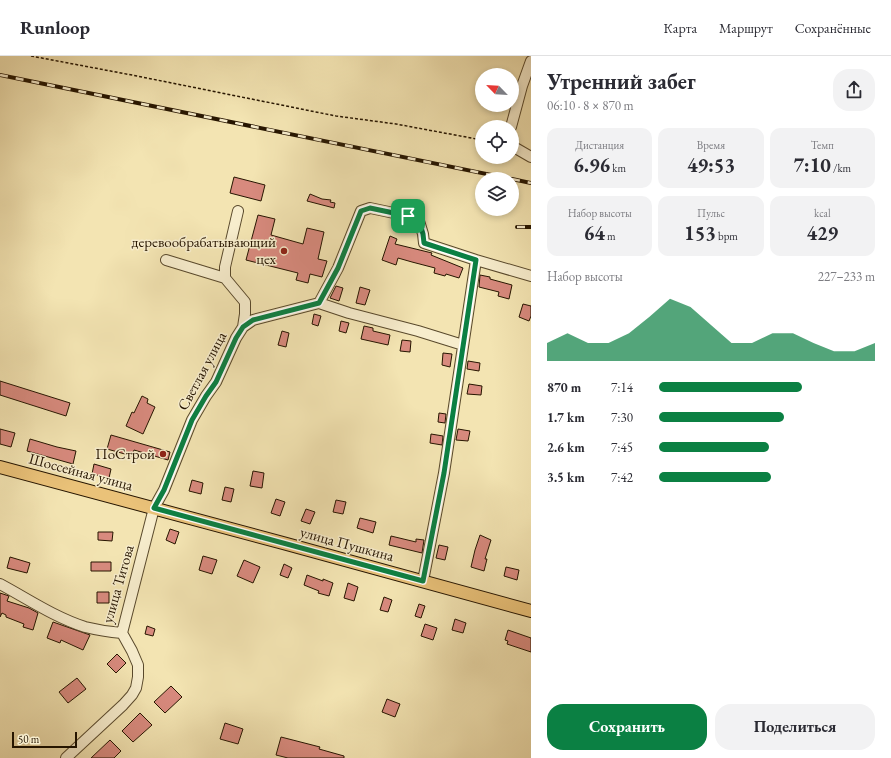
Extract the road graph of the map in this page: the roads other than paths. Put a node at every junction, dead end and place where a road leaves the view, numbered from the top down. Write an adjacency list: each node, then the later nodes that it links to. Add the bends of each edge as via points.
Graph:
1 (531, 61): 2 (street)
2 (513, 120)
3 (519, 150): 4 (street)
4 (531, 156)
5 (238, 211): 9 (street)
6 (166, 260): 9 (street)
7 (476, 260): 8 (street); 10 (street, via 424,243 419,221 408,216 370,208 361,211 338,268); 12 (street)
8 (531, 276)
9 (225, 278): 11 (street, via 245,302)
10 (319, 303): 11 (street, Светлая улица, via 253,320); 12 (street)
11 (243, 327): 14 (street, Светлая улица, via 216,382 192,420 164,490)
12 (463, 345): 15 (street, via 444,473)
13 (0, 467): 14 (main road, Шоссейная улица)
14 (154, 508): 15 (main road, улица Пушкина); 18 (street, улица Титова)
15 (423, 581): 17 (main road, улица Пушкина)
16 (0, 584): 18 (street, улица Титова, via 66,620 98,630)
17 (531, 612)
18 (122, 633): 19 (street, via 138,665 136,688 123,705)
19 (66, 758)

